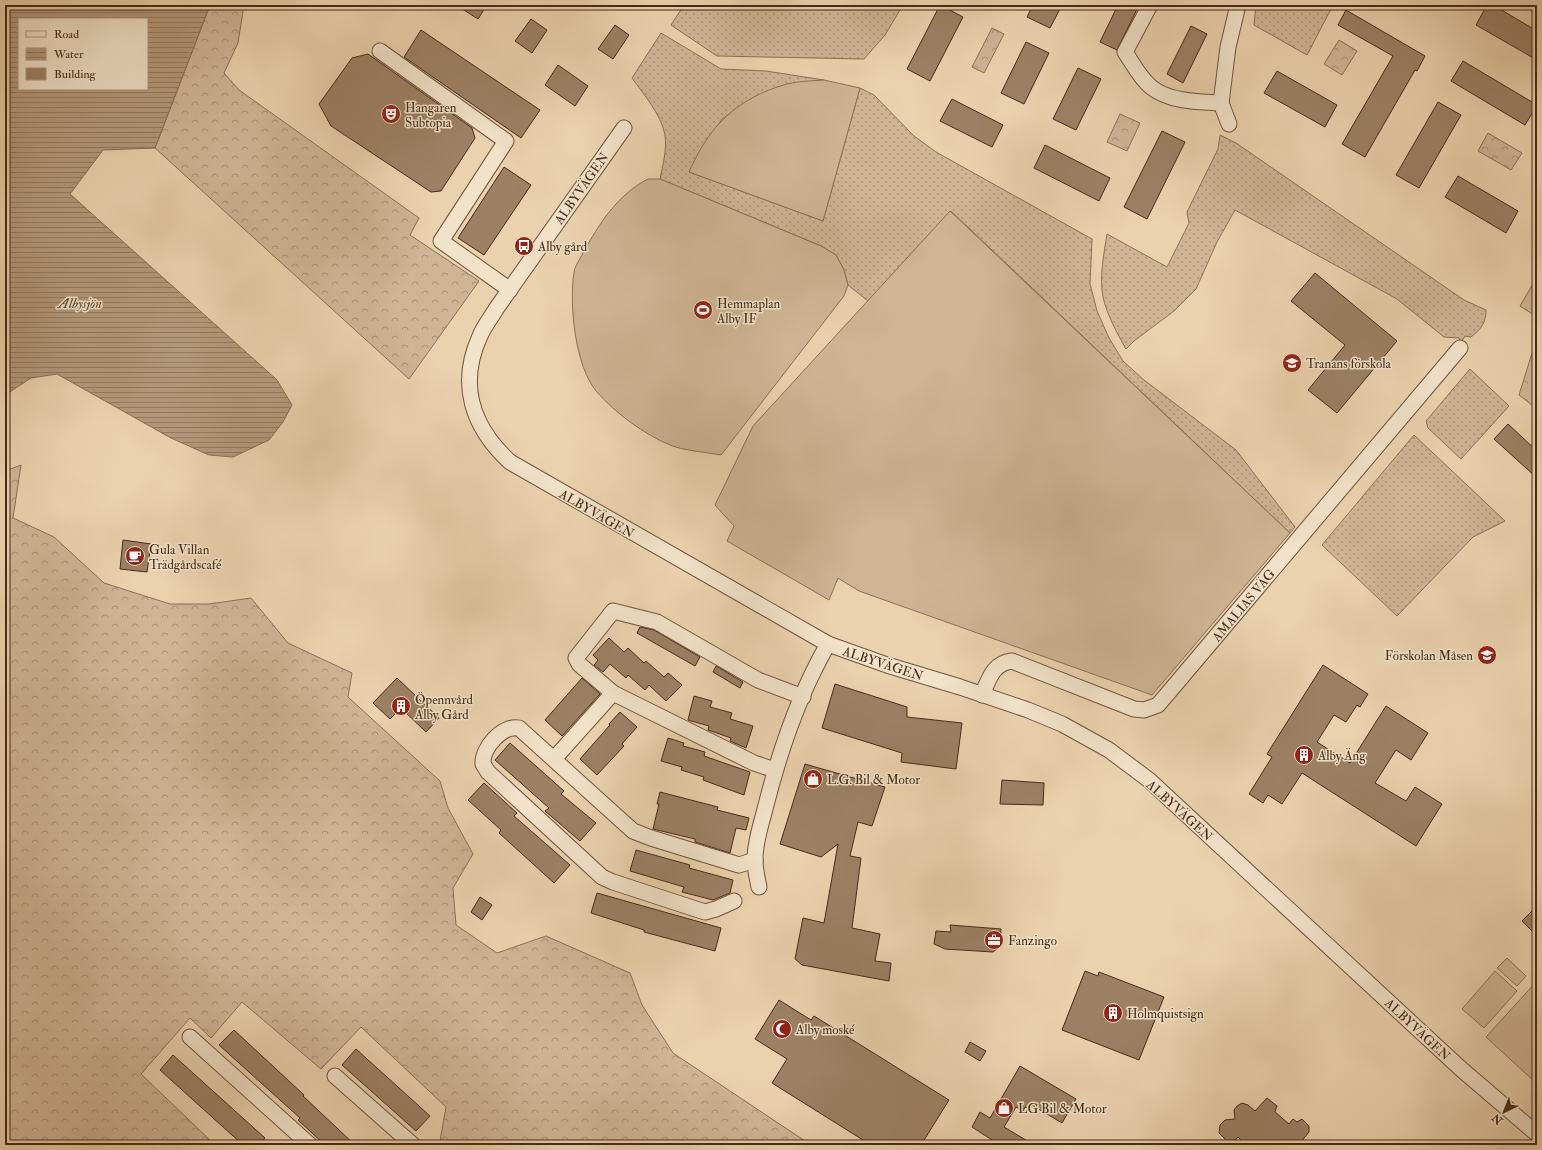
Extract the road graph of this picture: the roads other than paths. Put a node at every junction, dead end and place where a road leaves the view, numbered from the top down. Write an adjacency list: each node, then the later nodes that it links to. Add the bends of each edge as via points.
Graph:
1 (1150, 5): 4 (street, via 1125,52 1137,71 1152,87 1171,97)
2 (1238, 5): 4 (street, via 1228,47)
3 (380, 51): 7 (street, via 506,141 441,241)
4 (1221, 104): 5 (street)
5 (1229, 124)
6 (624, 128): 7 (street, ALBYVÄGEN)
7 (510, 290): 9 (street, ALBYVÄGEN, via 481,334 473,354 469,390 481,426 498,451 510,462 592,510)
8 (1460, 348): 11 (street, AMALIAS VÄG, via 1158,705 1144,710 1134,709 1012,661 995,667)
9 (828, 644): 11 (street, ALBYVÄGEN); 12 (street)
10 (613, 693): 12 (street, via 579,664 576,658 613,611 658,622 758,680); 13 (street); 14 (street, via 747,760)
11 (982, 695): 20 (street, ALBYVÄGEN, via 1062,724 1124,760 1149,780 1460,1068)
12 (803, 697): 14 (street)
13 (554, 759): 15 (street, via 634,831 739,865); 17 (street, via 520,728 514,727 505,730 485,750 482,764 536,818 602,877 705,912)
14 (775, 770): 15 (street, via 756,842)
15 (755, 860): 16 (street)
16 (759, 887)
17 (734, 901)
18 (190, 1037): 21 (street)
19 (335, 1076): 22 (street)
20 (1537, 1134)
21 (310, 1145)
22 (413, 1145)

